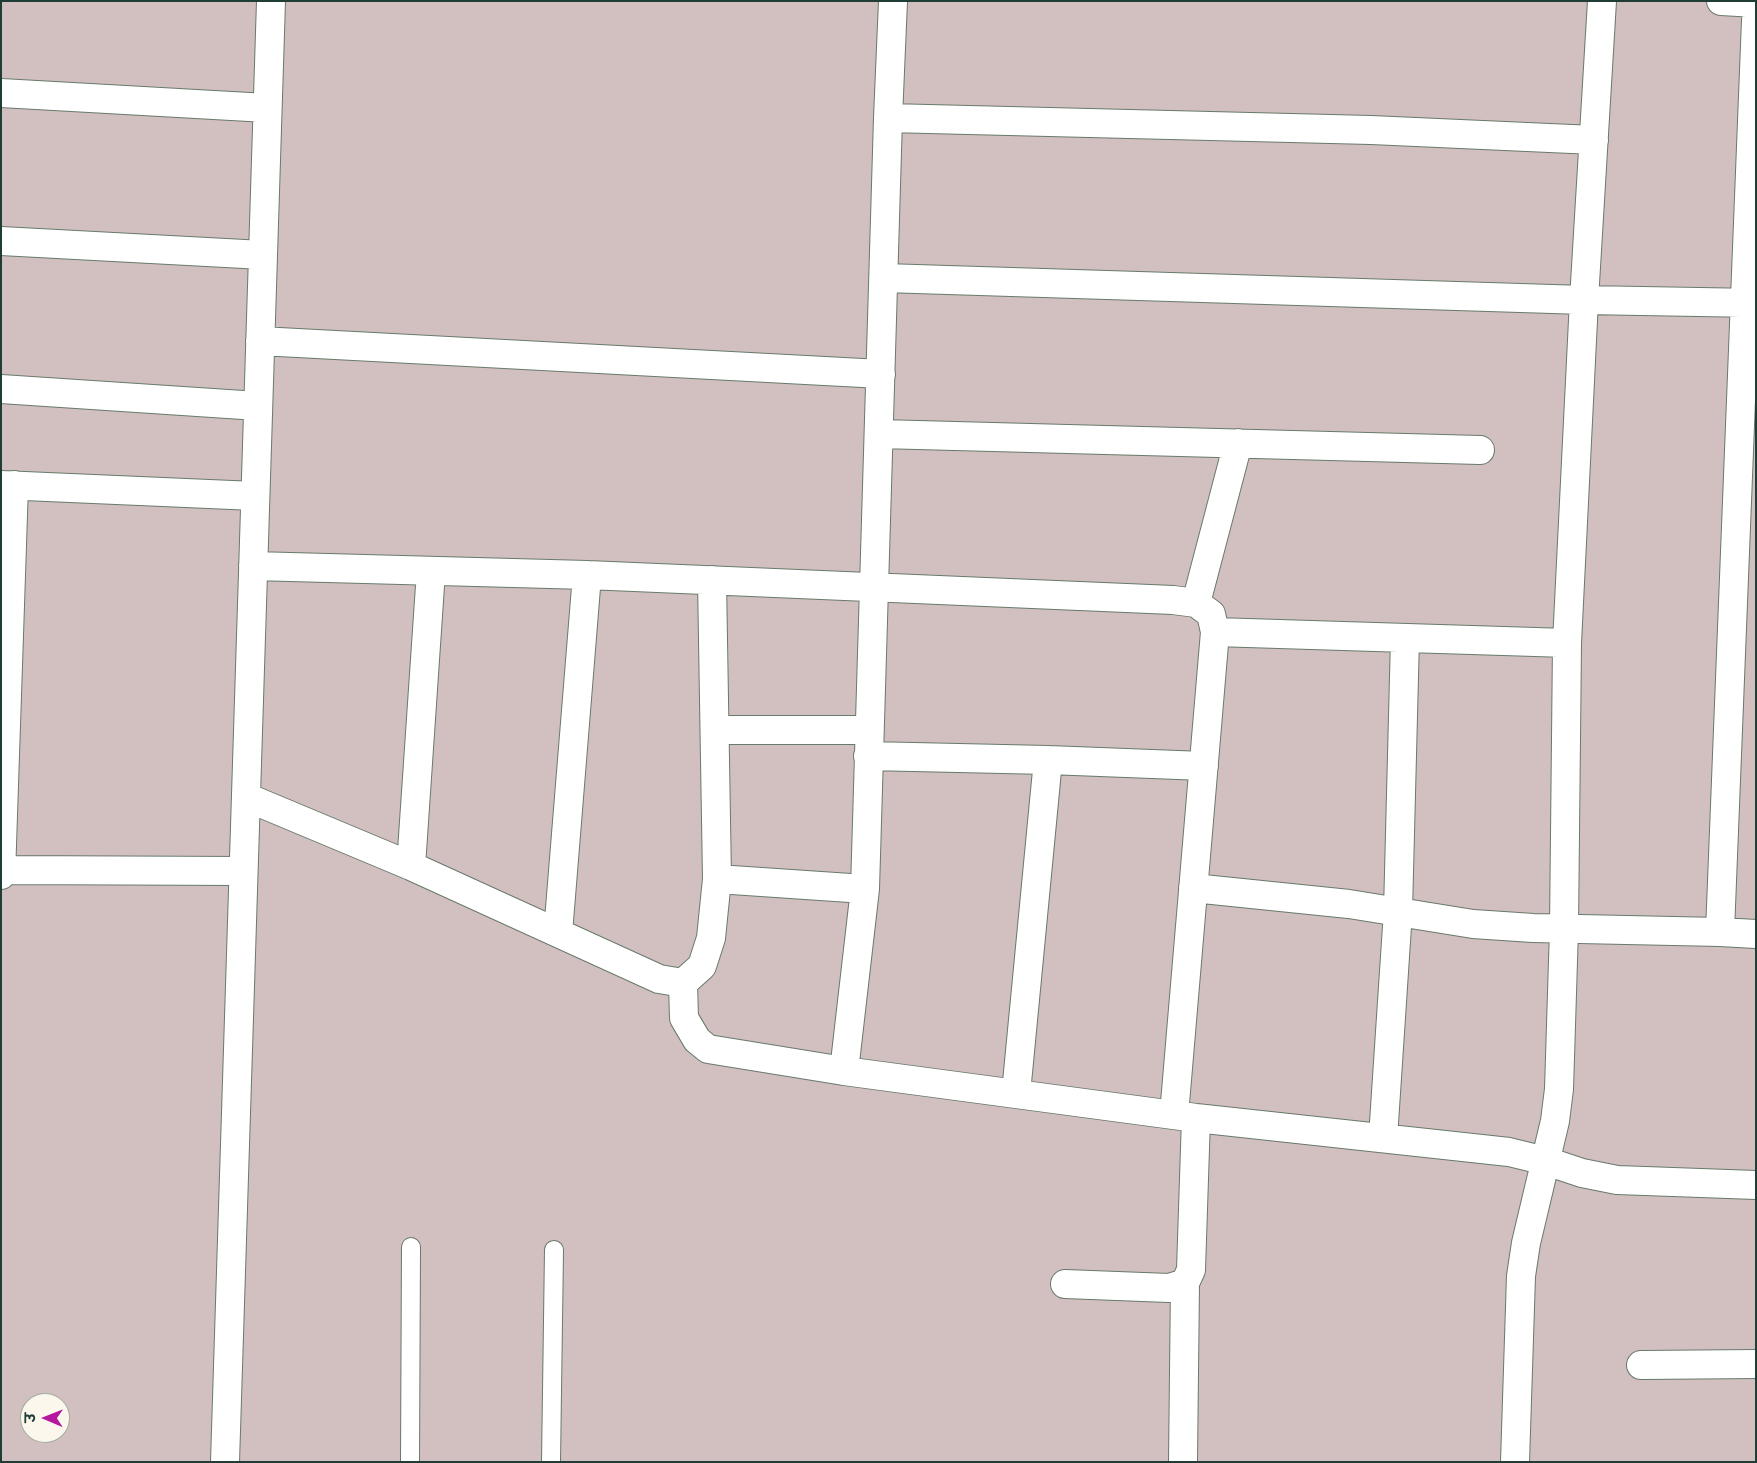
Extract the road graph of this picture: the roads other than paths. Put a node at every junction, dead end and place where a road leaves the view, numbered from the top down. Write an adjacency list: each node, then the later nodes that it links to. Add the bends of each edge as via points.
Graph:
1 (271, 1): 8 (street)
2 (893, 1): 9 (street)
3 (1602, 1): 10 (street)
4 (1721, 1): 5 (street)
5 (1756, 3)
6 (1756, 20): 15 (street)
7 (1, 93): 8 (street)
8 (268, 108): 12 (street)
9 (888, 118): 10 (street, via 1371,130); 13 (street)
10 (1594, 140): 14 (street)
11 (1, 241): 12 (street)
12 (263, 255): 16 (street)
13 (884, 278): 14 (street); 17 (street)
14 (1584, 300): 15 (street); 33 (street)
15 (1750, 303): 48 (street)
16 (260, 341): 17 (street); 19 (street)
17 (881, 374): 20 (street)
18 (1, 389): 19 (street)
19 (258, 406): 24 (street)
20 (880, 434): 21 (street); 29 (street)
21 (1238, 443): 22 (street); 30 (street)
22 (1480, 450)
23 (7, 485): 24 (street); 40 (street)
24 (255, 496): 25 (street)
25 (253, 566): 26 (street); 38 (street)
26 (431, 571): 27 (street); 39 (street)
27 (587, 575): 28 (street); 49 (street)
28 (712, 580): 29 (street); 34 (street)
29 (875, 587): 30 (street, via 1172,600); 35 (street)
30 (1196, 604): 31 (street, via 1211,614)
31 (1215, 632): 32 (street); 37 (street)
32 (1405, 638): 33 (street); 46 (street)
33 (1566, 643): 47 (street)
34 (715, 730): 35 (street); 43 (street)
35 (869, 743): 36 (street); 45 (street)
36 (1048, 760): 37 (street); 53 (street)
37 (1204, 766): 44 (street)
38 (246, 797): 39 (street); 41 (street)
39 (411, 866): 49 (street)
40 (1, 870): 41 (street); 42 (street)
41 (243, 872): 64 (street)
42 (1, 875)
43 (717, 879): 45 (street); 51 (street, via 711,938 702,966)
44 (1193, 888): 46 (street); 54 (street)
45 (865, 889): 52 (street)
46 (1398, 911): 47 (street, via 1473,924); 55 (street)
47 (1564, 929): 48 (street); 56 (street, via 1559,1089)
48 (1720, 932): 50 (street)
49 (558, 933): 51 (street, via 659,979)
50 (1756, 934)
51 (682, 983): 52 (street, via 684,1018 697,1040 708,1049)
52 (844, 1071): 53 (street)
53 (1016, 1093): 54 (street)
54 (1185, 1116): 55 (street); 61 (street, via 1191,1270)
55 (1384, 1138): 56 (street, via 1509,1152)
56 (1546, 1161): 57 (street, via 1617,1180); 68 (street, via 1521,1276)
57 (1756, 1185)
58 (411, 1247): 65 (lane)
59 (554, 1250): 66 (lane)
60 (1065, 1284): 61 (street, via 1169,1288)
61 (1185, 1284): 67 (street)
62 (1756, 1364): 63 (street)
63 (1641, 1365)
64 (225, 1462)
65 (410, 1462)
66 (551, 1462)
67 (1183, 1462)
68 (1515, 1462)

